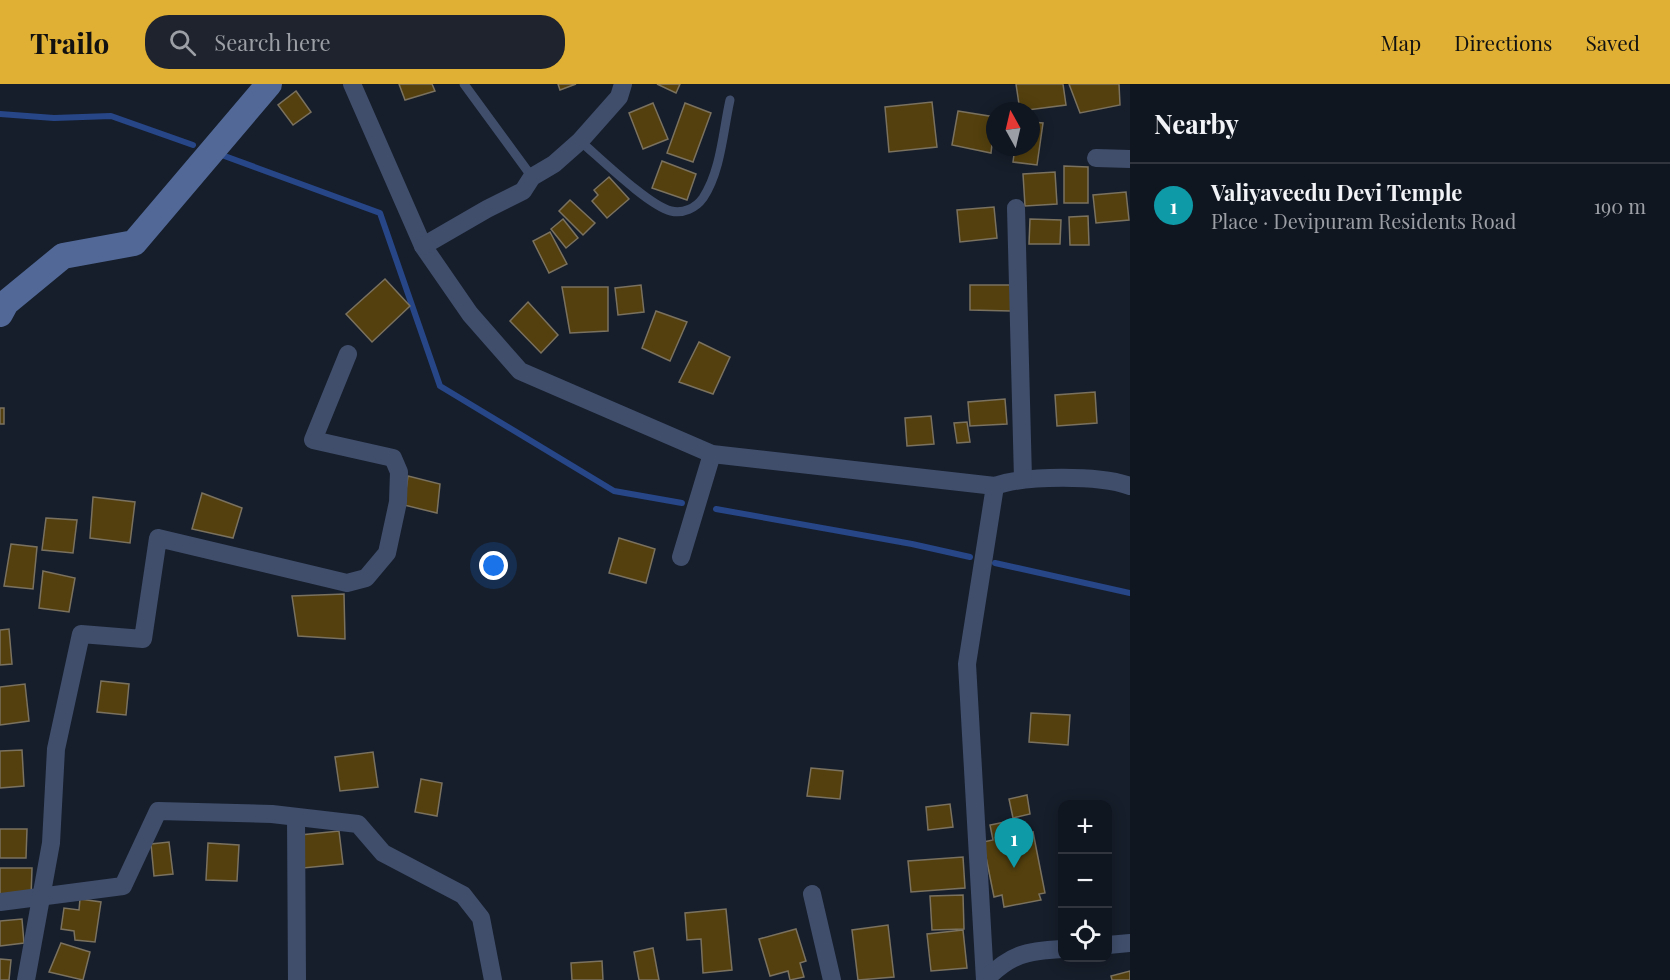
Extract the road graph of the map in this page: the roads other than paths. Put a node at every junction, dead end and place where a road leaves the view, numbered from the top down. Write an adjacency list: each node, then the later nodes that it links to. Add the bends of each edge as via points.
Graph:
1 (269, 84): 12 (street, via 134,243 63,256 6,303)
2 (352, 84): 11 (street)
3 (464, 84): 9 (lane)
4 (623, 84): 6 (street, via 619,97)
5 (730, 100): 6 (lane, via 714,172 702,200 688,211 670,211 644,195)
6 (580, 141): 9 (street)
7 (1096, 158): 8 (street)
8 (1130, 159)
9 (532, 177): 11 (street, via 523,191)
10 (1016, 208): 15 (street)
11 (423, 246): 14 (street, via 470,314 520,371)
12 (0, 314)
13 (348, 354): 21 (street, via 313,440 393,459 399,472 398,502 387,553 366,578 347,583 158,538 143,639 81,634 56,749 51,843)
14 (712, 454): 16 (street); 18 (street)
15 (1023, 479): 16 (street); 17 (street, via 1114,480)
16 (995, 486): 30 (street, via 968,664)
17 (1130, 486)
18 (681, 557)
19 (296, 817): 21 (street, via 158,811 123,886); 27 (street); 28 (street, via 358,824 383,852 463,895 481,918)
20 (812, 894): 29 (street)
21 (40, 899): 22 (street); 26 (street)
22 (0, 902)
23 (1130, 943): 24 (street)
24 (1112, 945)
25 (1058, 949): 30 (street, via 1034,951 1004,961)
26 (26, 980)
27 (297, 980)
28 (493, 980)
29 (832, 980)
30 (985, 980)

